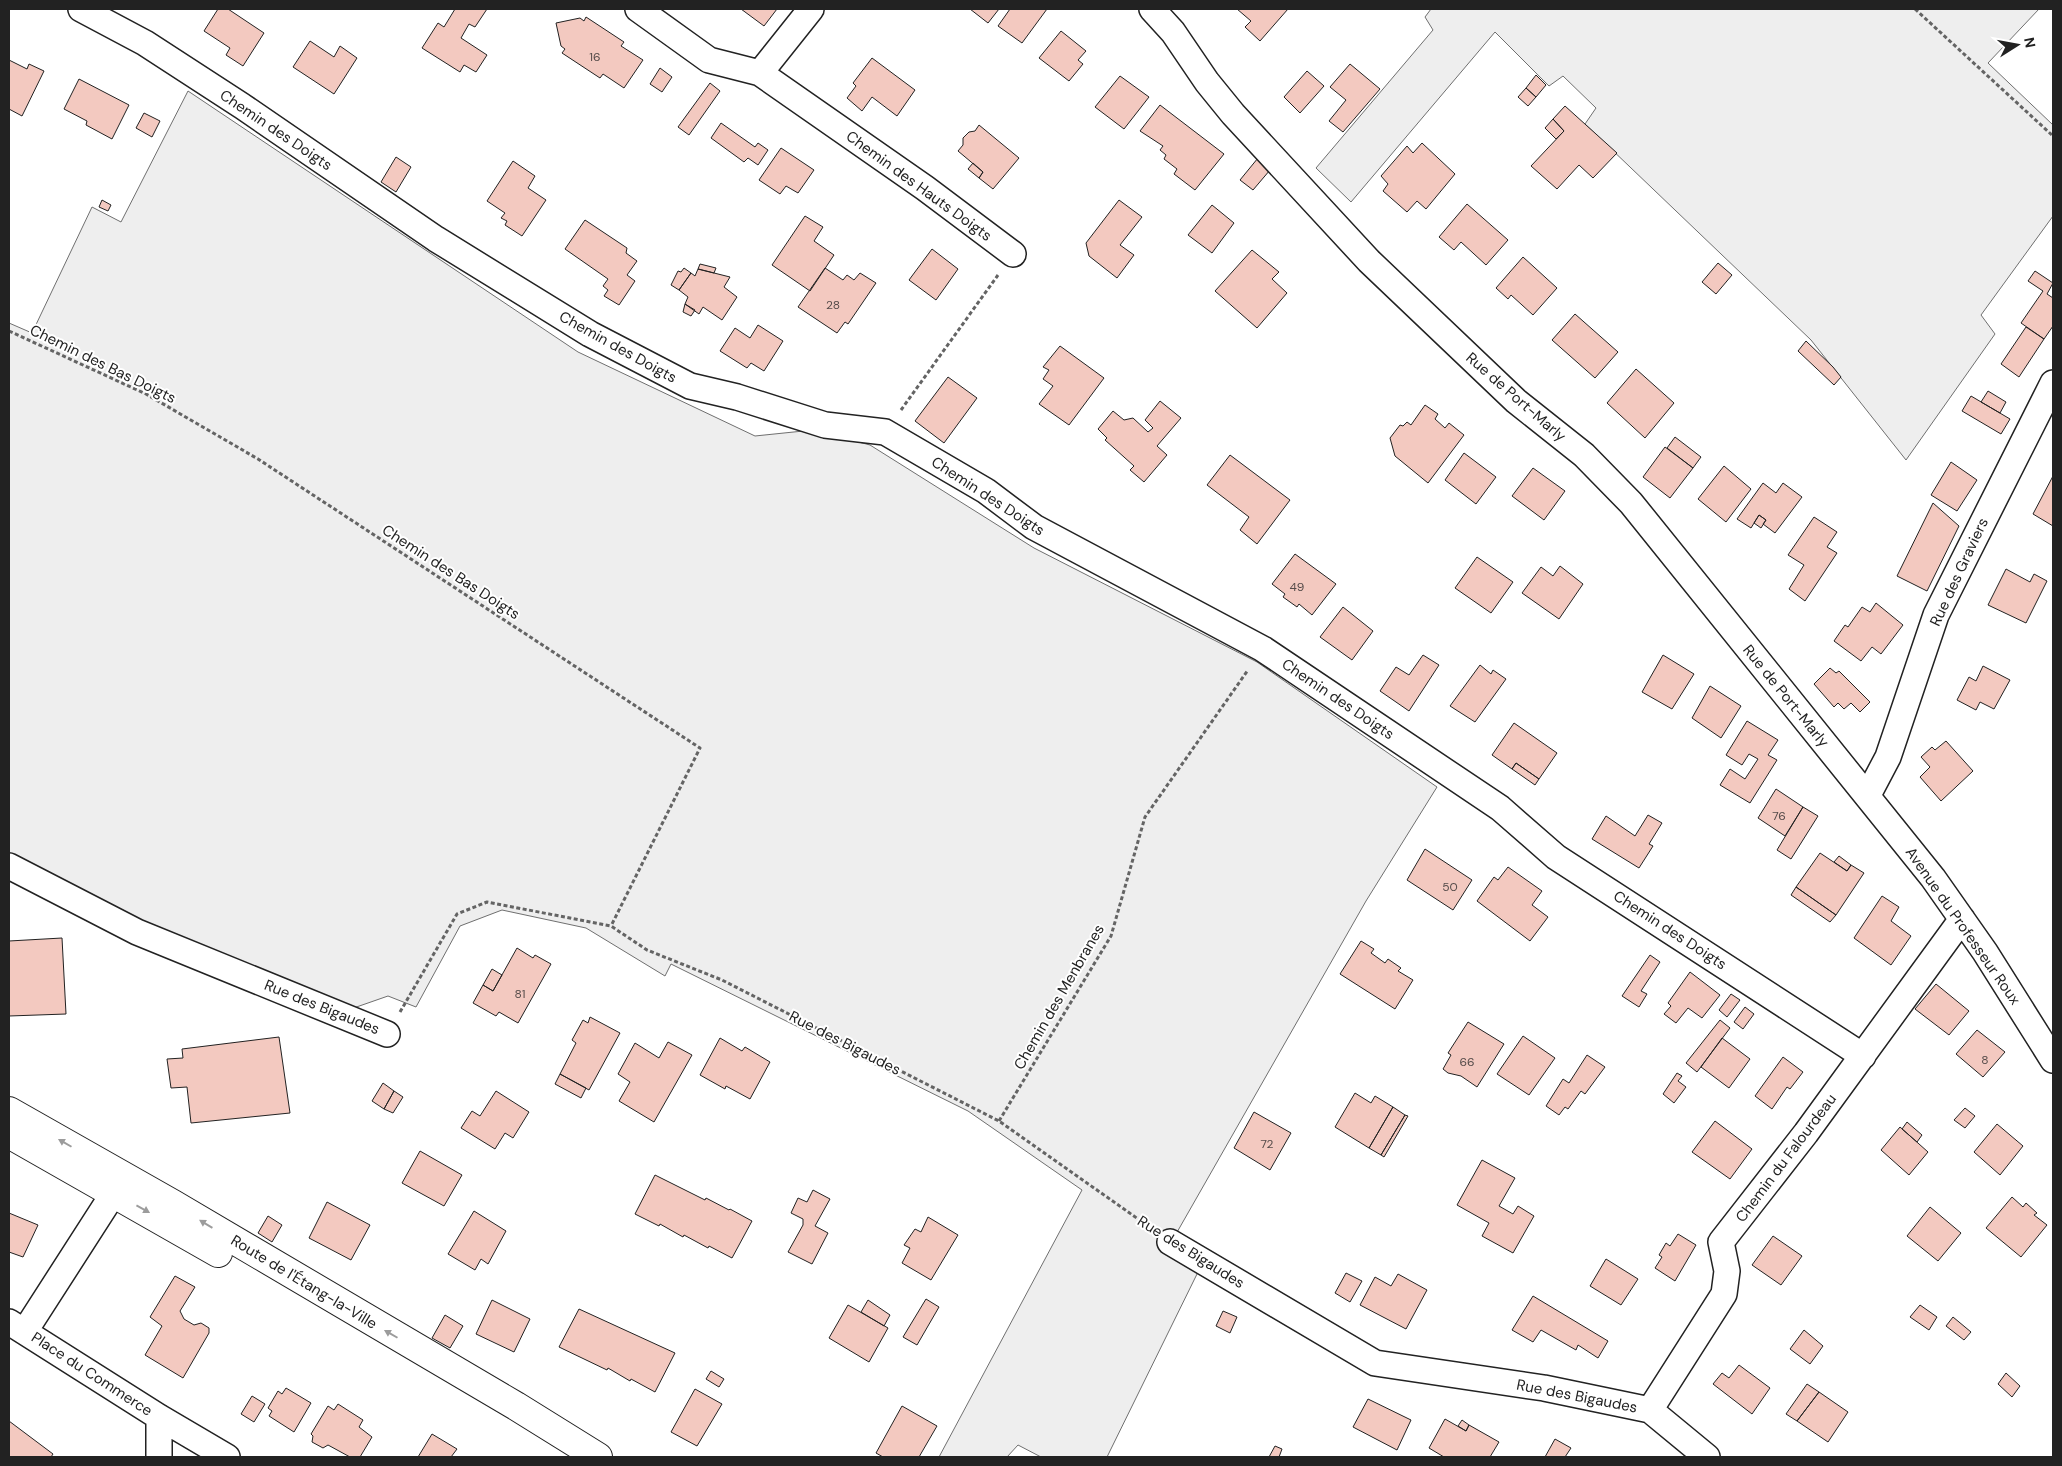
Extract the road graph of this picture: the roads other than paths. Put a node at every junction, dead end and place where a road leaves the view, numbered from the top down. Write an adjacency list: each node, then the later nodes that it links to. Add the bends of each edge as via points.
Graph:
1 (81, 9): 12 (street, Chemin des Doigts, via 145,42 436,239 598,338 690,386 825,425 885,432 986,491 1034,527 1263,649 1500,808 1556,857)
2 (638, 9): 5 (street, Chemin des Hauts Doigts, via 709,60)
3 (811, 9): 5 (street)
4 (1152, 9): 8 (street, Rue de Port-Marly, via 1173,32 1233,114 1369,261 1516,401 1584,456 1631,502)
5 (760, 73): 6 (street, Chemin des Hauts Doigts)
6 (1013, 254)
7 (2052, 390): 8 (street, Rue des Graviers, via 1936,615 1888,757)
8 (1868, 795): 10 (street, Avenue du Professeur Roux)
9 (9, 866): 11 (street, Rue des Bigaudes, via 137,932)
10 (1962, 919): 12 (street, Chemin du Falourdeau); 13 (street, Avenue du Professeur Roux)
11 (387, 1034)
12 (1863, 1056): 19 (street, Chemin du Falourdeau, via 1721,1242 1727,1271 1724,1294)
13 (2053, 1060)
14 (9, 1111): 16 (street, Route de l'Étang-la-Ville, one-way to 14)
15 (9, 1134): 16 (street, Route de l'Étang-la-Ville)
16 (119, 1185): 18 (street); 23 (street, Route de l'Étang-la-Ville, one-way to 23, via 350,1331 500,1416); 24 (street, Route de l'Étang-la-Ville, one-way to 16, via 174,1204)
17 (1170, 1242): 19 (street, Rue des Bigaudes, via 1375,1363 1544,1388)
18 (17, 1327): 20 (street, Place du Commerce)
19 (1650, 1410): 25 (street, Rue des Bigaudes)
20 (159, 1417): 21 (street); 22 (street, Place du Commerce)
21 (159, 1457)
22 (227, 1457)
23 (563, 1457)
24 (598, 1457)
25 (1707, 1457)

